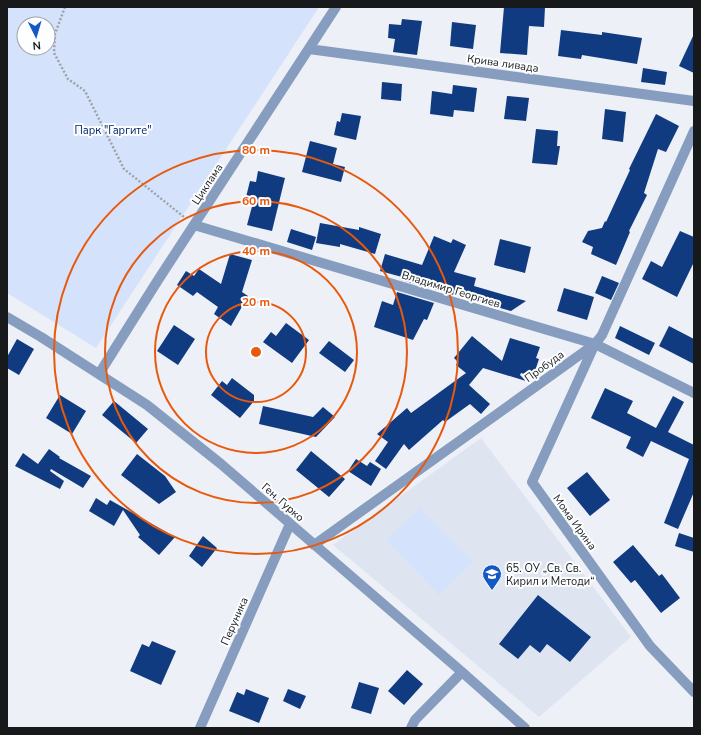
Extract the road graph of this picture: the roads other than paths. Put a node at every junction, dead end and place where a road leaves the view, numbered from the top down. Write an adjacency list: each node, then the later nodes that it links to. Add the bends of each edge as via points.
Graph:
1 (336, 7): 2 (street, Циклама)
2 (309, 49): 3 (street, Крива ливада); 5 (street, Циклама)
3 (694, 101)
4 (694, 131): 7 (street, Пробуда, via 602,335)
5 (194, 225): 7 (street, Владимир Георгиев); 8 (street, Циклама)
6 (7, 317): 8 (street, Ген. Гурко)
7 (595, 344): 9 (street, Владимир Георгиев); 11 (street, Пробуда); 13 (street, Мома Ирина, via 532,482 650,646)
8 (99, 374): 10 (street, Ген. Гурко, via 147,405)
9 (694, 393)
10 (290, 524): 11 (street, Ген. Гурко); 14 (street, Перуника)
11 (314, 545): 12 (street, Ген. Гурко)
12 (462, 672): 15 (street, via 415,720); 16 (street, Ген. Гурко)
13 (694, 692)
14 (200, 728)
15 (411, 728)
16 (525, 728)

